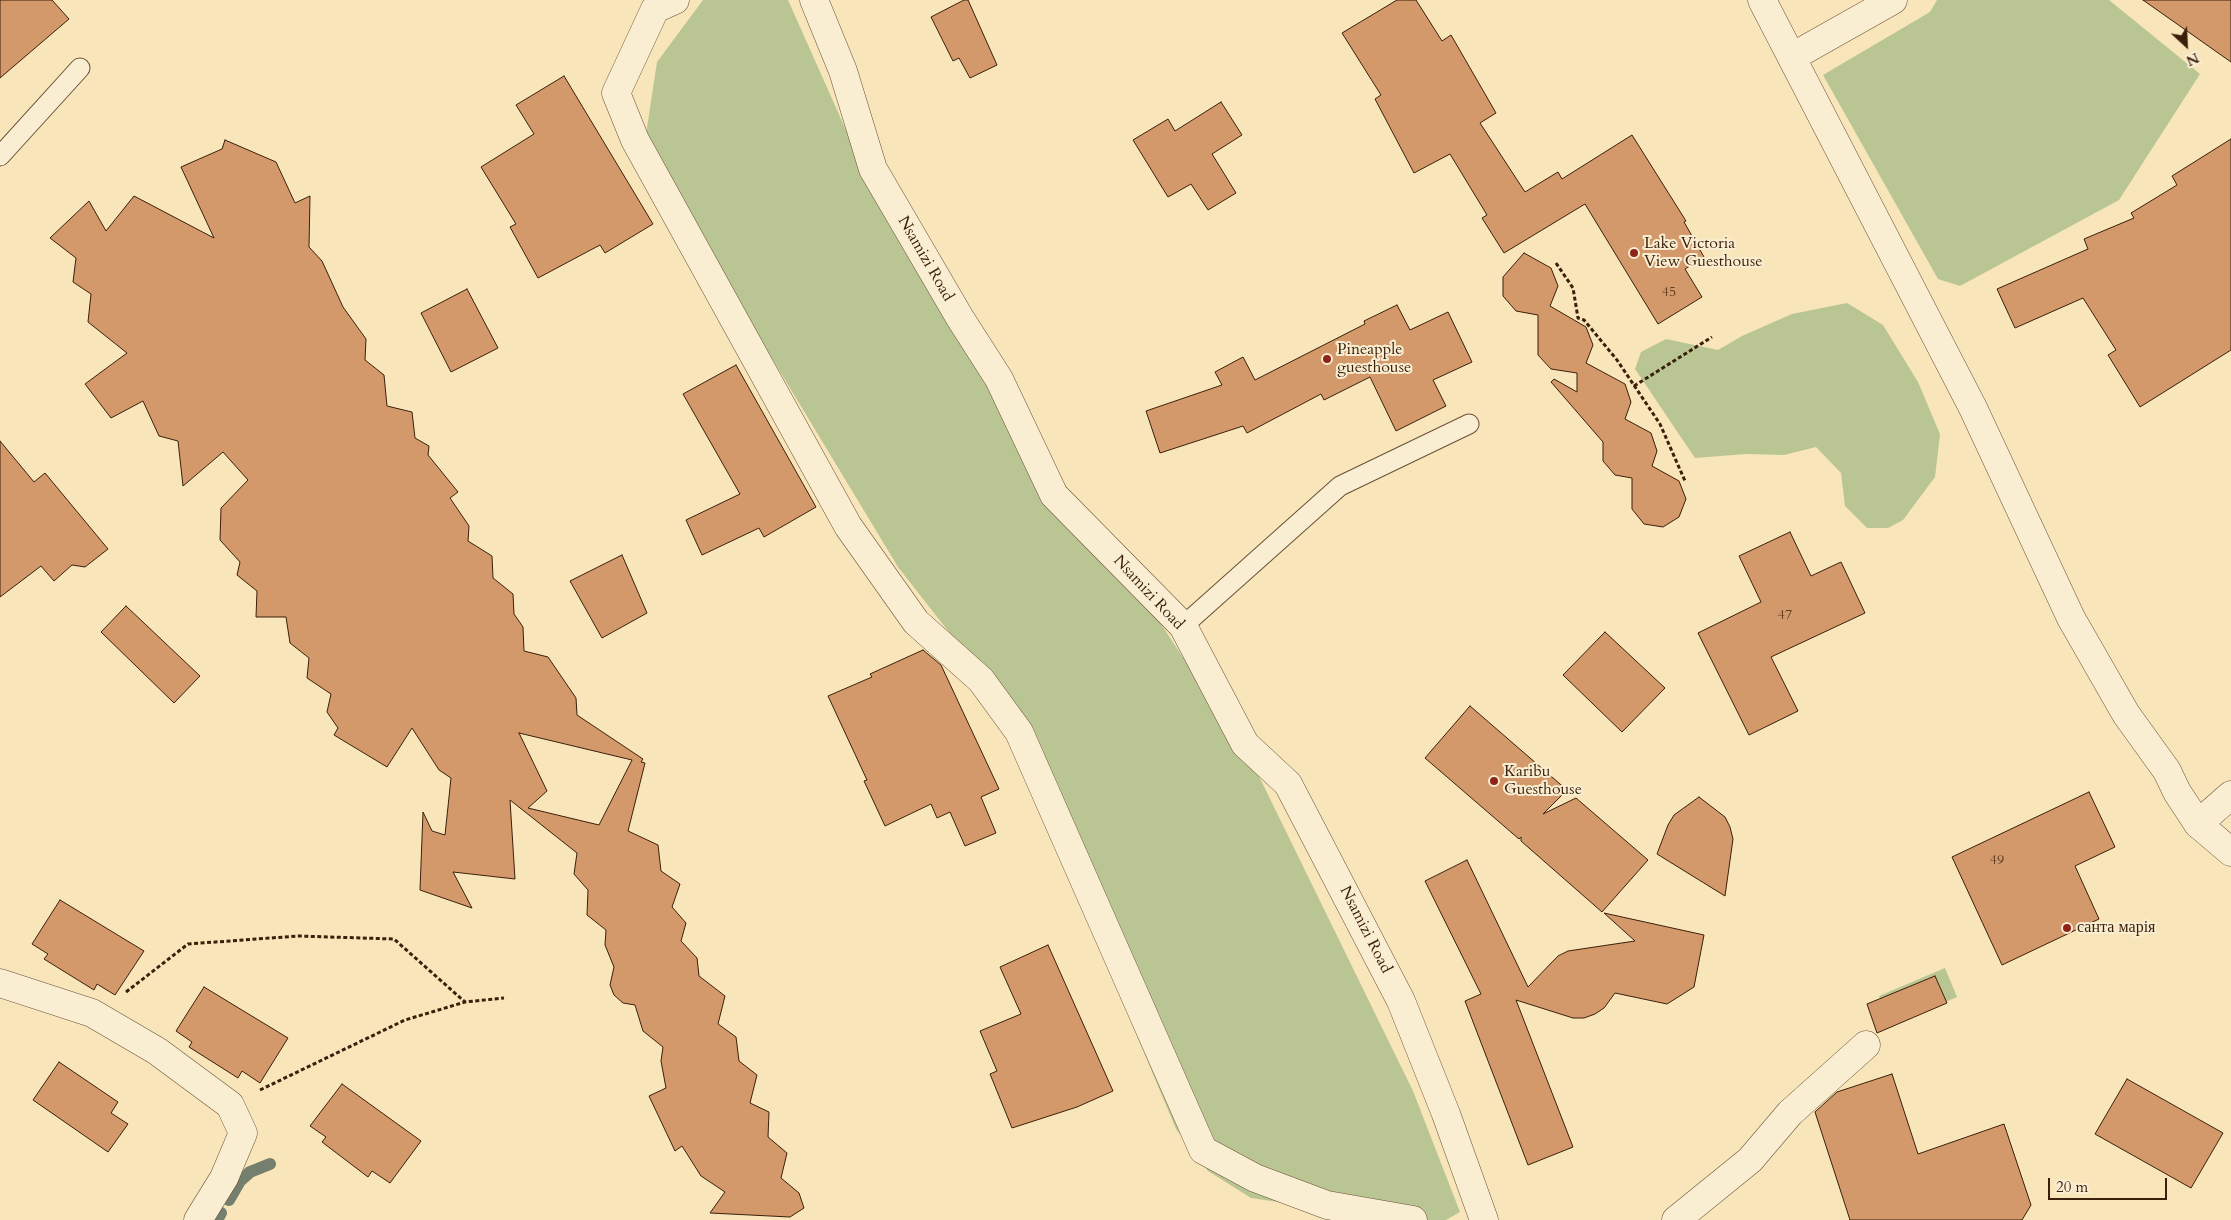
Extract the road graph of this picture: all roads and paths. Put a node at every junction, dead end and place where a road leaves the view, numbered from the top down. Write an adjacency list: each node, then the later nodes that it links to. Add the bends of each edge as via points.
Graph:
1 (675, 0): 23 (street, via 655,9 616,93 635,140 848,526 916,622 982,680 1019,732 1203,1150)
2 (814, 0): 13 (street, Nsamizi Road, via 843,71 873,169 999,379 1054,495)
3 (1762, 0): 5 (street)
4 (1893, 0): 5 (street)
5 (1792, 58): 15 (street, via 1973,408 2071,618 2126,714 2167,771)
6 (80, 68): 7 (lane)
7 (0, 156)
8 (1556, 263): 10 (path, via 1572,288 1578,318 1584,320 1617,360)
9 (1712, 337): 10 (path)
10 (1634, 386): 12 (path, via 1660,424)
11 (1469, 424): 13 (lane, via 1340,486)
12 (1685, 481)
13 (1183, 626): 26 (street, Nsamizi Road, via 1245,744 1288,784 1401,1000)
14 (2231, 795): 15 (street)
15 (2198, 824): 16 (street)
16 (2231, 852)
17 (0, 982): 20 (street)
18 (504, 998): 19 (path)
19 (465, 1002): 20 (path, via 394,939 298,936 188,944 138,984); 22 (path, via 405,1020)
20 (92, 1013): 22 (street, via 157,1051)
21 (1866, 1045): 27 (street, via 1790,1113 1750,1160)
22 (230, 1104): 24 (street, via 243,1133 224,1178)
23 (1327, 1213): 25 (street)
24 (198, 1220)
25 (1413, 1220)
26 (1484, 1220)
27 (1676, 1220)

